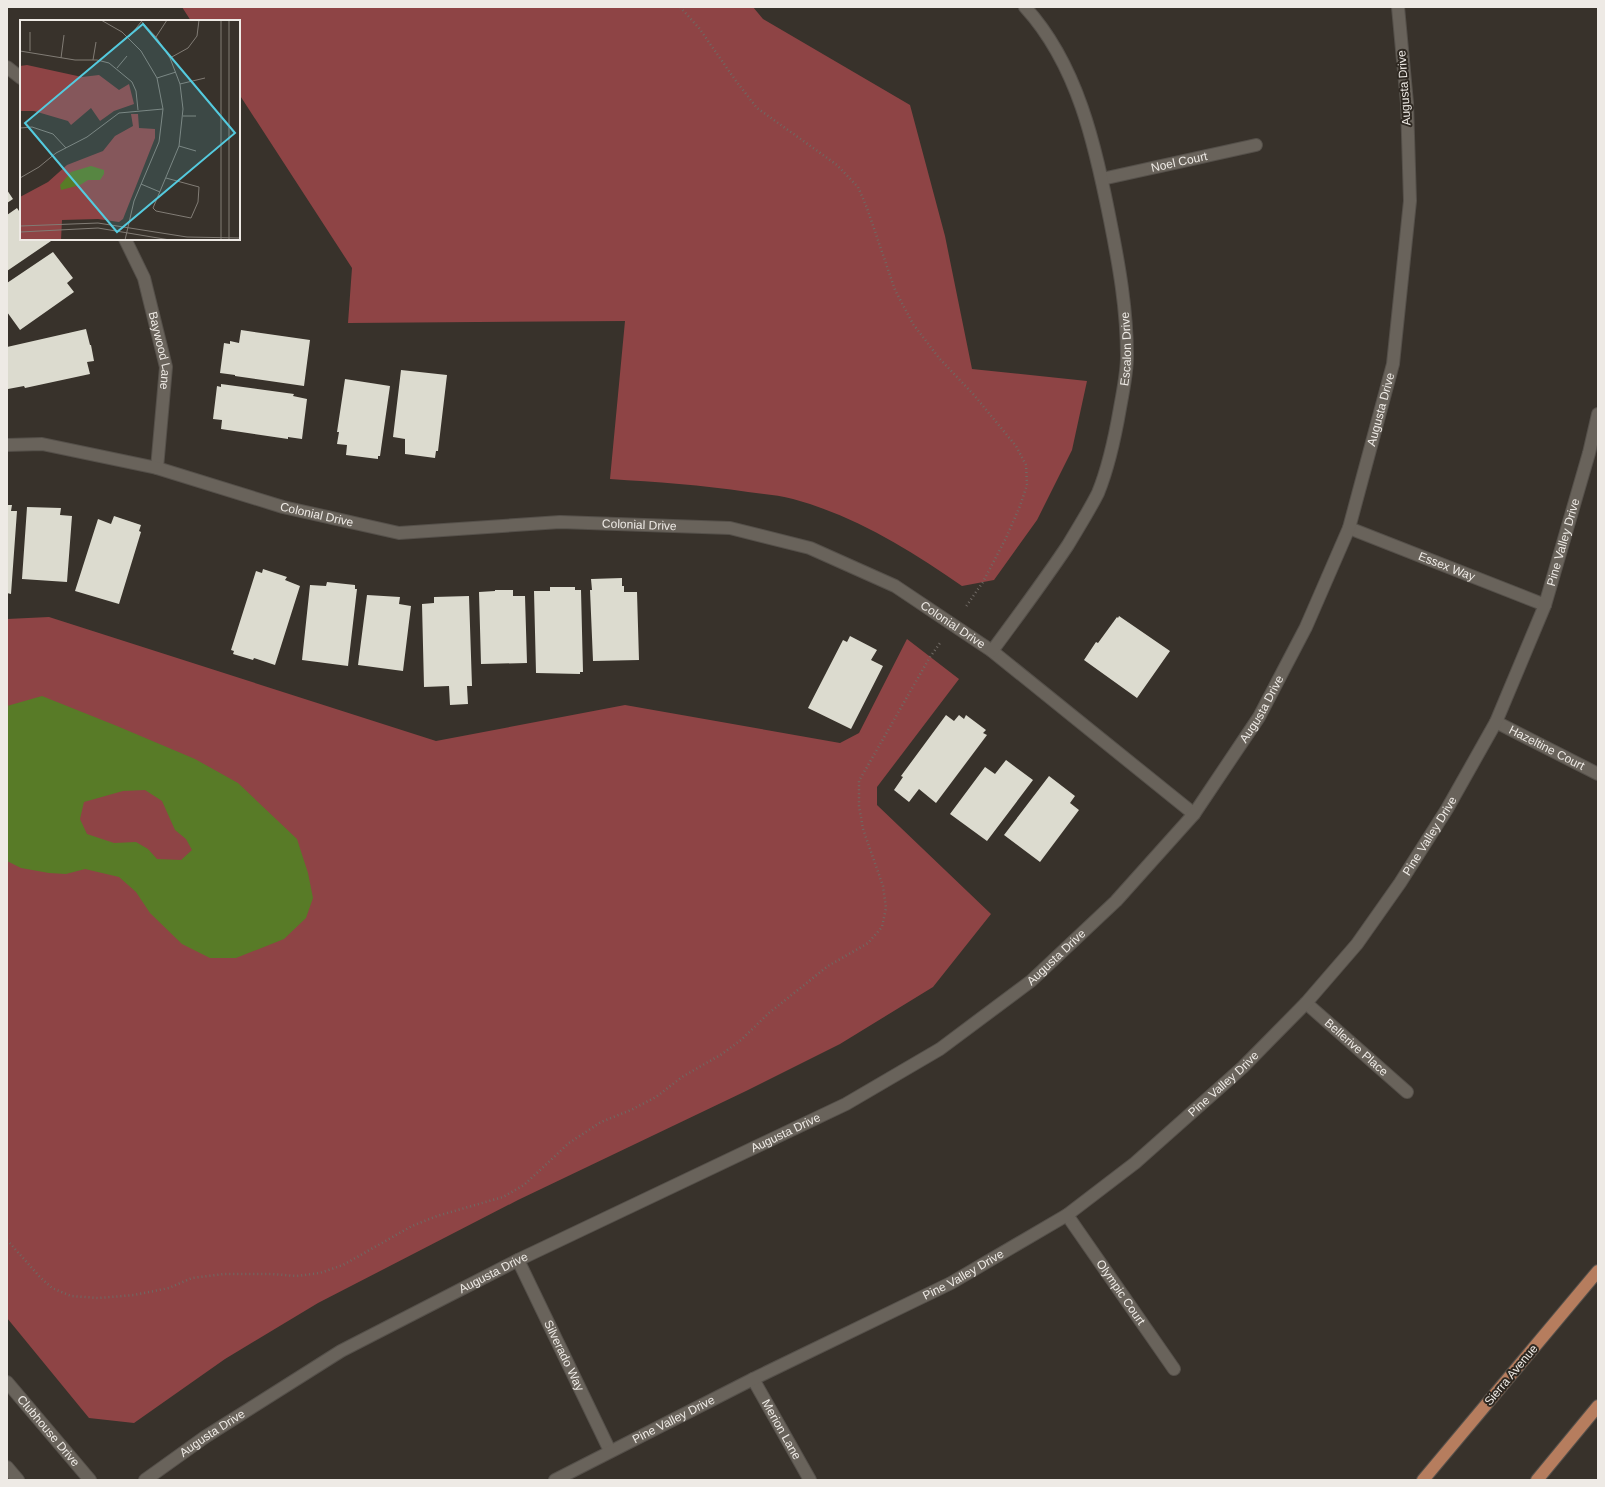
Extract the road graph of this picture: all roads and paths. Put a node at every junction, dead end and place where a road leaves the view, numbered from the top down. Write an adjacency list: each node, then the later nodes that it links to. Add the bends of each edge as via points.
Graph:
1 (680, 7): 14 (path, via 699,28 757,108 837,165 858,186 894,290 913,324 939,358 1016,446 1026,465 1027,485 1006,538)
2 (1025, 7): 7 (street, Escalon Drive, via 1052,44 1072,79 1087,121)
3 (1401, 8): 13 (street, Augusta Drive, via 1410,201 1393,364)
4 (7, 67): 5 (street)
5 (20, 77)
6 (1256, 145): 7 (street, Noel Court)
7 (1102, 179): 16 (street, Escalon Drive, via 1117,253 1126,316 1127,358 1114,444 1098,493 1080,525 1045,580)
8 (125, 240): 12 (street, Baywood Lane, via 144,278 166,367)
9 (1598, 414): 11 (street, Pine Valley Drive)
10 (7, 445): 12 (street, Colonial Drive, via 42,444)
11 (1593, 454): 15 (street, Pine Valley Drive)
12 (157, 468): 16 (street, Colonial Drive, via 283,507 399,533 560,522 730,528 810,548 894,586)
13 (1350, 528): 15 (street, Essex Way); 20 (street, Augusta Drive, via 1306,627 1259,716)
14 (983, 582)
15 (1545, 605): 18 (street, Pine Valley Drive)
16 (992, 650): 20 (street, Colonial Drive)
17 (930, 657): 24 (path, via 859,781 859,806 863,829 883,886 886,908 882,927 868,943 828,966 722,1054 682,1077 656,1097 600,1122 569,1143 524,1185 503,1197 412,1226 343,1265 320,1274 224,1274 192,1278 169,1288 134,1295 98,1298 71,1296 52,1288)
18 (1496, 722): 19 (street, Hazeltine Court); 21 (street, Pine Valley Drive, via 1400,883 1357,944)
19 (1598, 774)
20 (1194, 814): 25 (street, Augusta Drive, via 1116,901 1031,981 940,1049 846,1104)
21 (1306, 1003): 22 (street, Bellerive Place); 23 (street, Pine Valley Drive, via 1243,1067 1135,1163)
22 (1407, 1092)
23 (1066, 1215): 27 (street, Olympic Court); 28 (street, Pine Valley Drive, via 951,1282)
24 (7, 1240)
25 (518, 1260): 31 (street, Silverado Way); 35 (street, Augusta Drive, via 341,1351 205,1437)
26 (1598, 1271): 38 (main road, Sierra Avenue)
27 (1174, 1369)
28 (753, 1379): 31 (street, Pine Valley Drive); 37 (street, Merion Lane)
29 (7, 1382): 34 (street, Clubhouse Drive)
30 (1598, 1406): 39 (main road)
31 (610, 1451): 36 (street, Pine Valley Drive)
32 (7, 1467): 33 (street)
33 (18, 1480)
34 (90, 1480)
35 (146, 1480)
36 (555, 1480)
37 (810, 1480)
38 (1423, 1480)
39 (1537, 1480)

